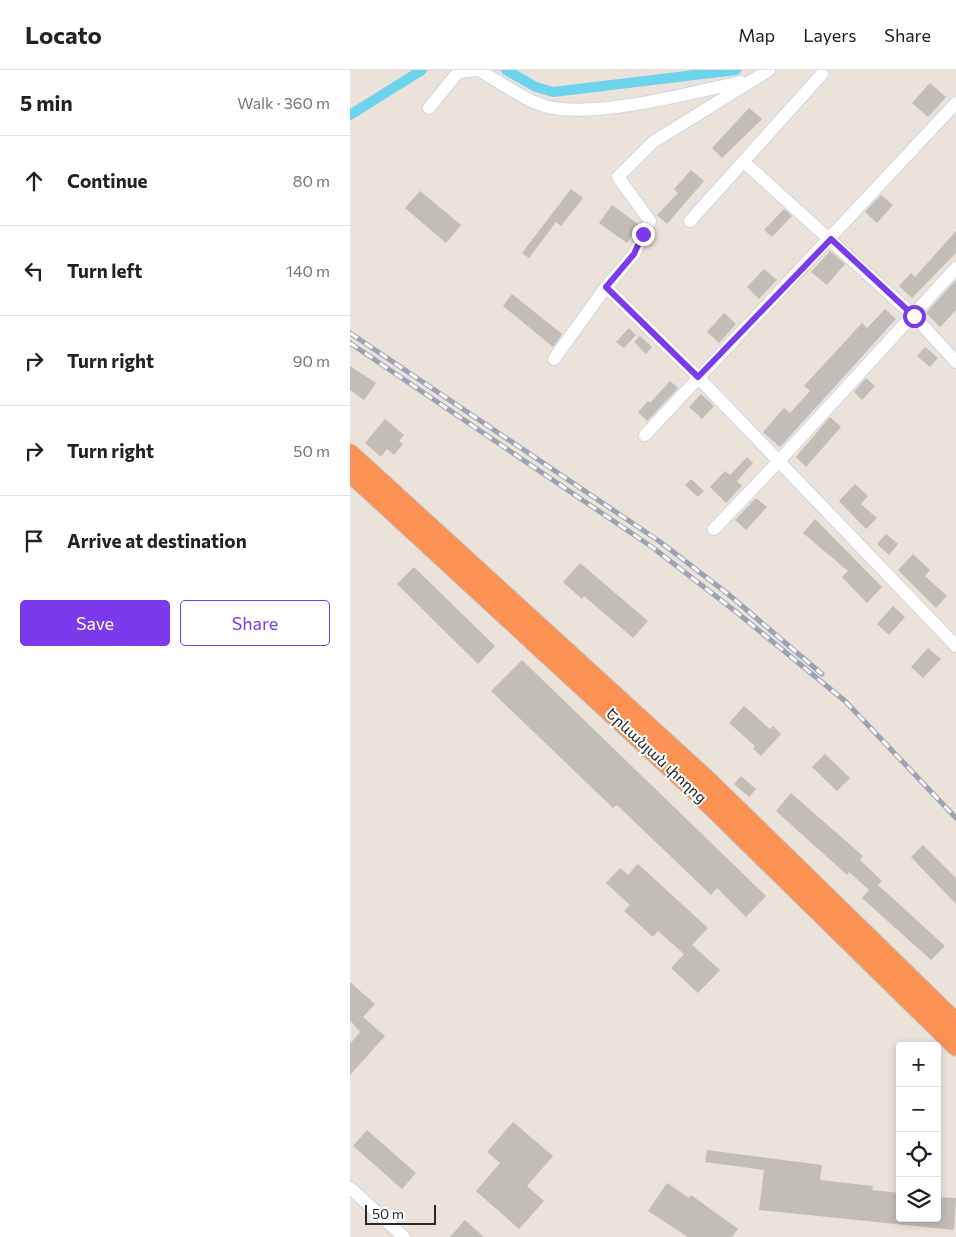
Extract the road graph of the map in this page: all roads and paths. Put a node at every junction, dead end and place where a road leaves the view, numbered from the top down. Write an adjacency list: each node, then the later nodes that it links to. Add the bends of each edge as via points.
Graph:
1 (478, 70): 4 (street, via 517,93 552,108 590,109); 6 (street, via 460,72)
2 (769, 70): 4 (street)
3 (822, 74): 7 (street)
4 (749, 81): 11 (street, via 652,142 618,177 650,221 634,254)
5 (956, 103): 9 (street)
6 (429, 108)
7 (744, 162): 8 (street); 9 (street)
8 (690, 221)
9 (831, 239): 12 (street); 15 (street)
10 (956, 268): 12 (street)
11 (606, 287): 13 (street); 15 (street)
12 (914, 316): 14 (street); 18 (street)
13 (554, 360)
14 (956, 362)
15 (698, 377): 16 (street); 18 (street)
16 (644, 435)
17 (350, 454): 22 (highway, Երևանյան փողոց)
18 (780, 461): 20 (street); 21 (street)
19 (350, 472): 22 (highway, Երևանյան փողոց)
20 (714, 529)
21 (955, 645)
22 (574, 669): 23 (highway, Երևանյան փողոց)
23 (702, 786): 24 (highway, Երևանյան փողոց); 25 (highway, Երևանյան փողոց)
24 (956, 1023)
25 (956, 1046)
26 (350, 1188): 27 (street)
27 (404, 1237)

